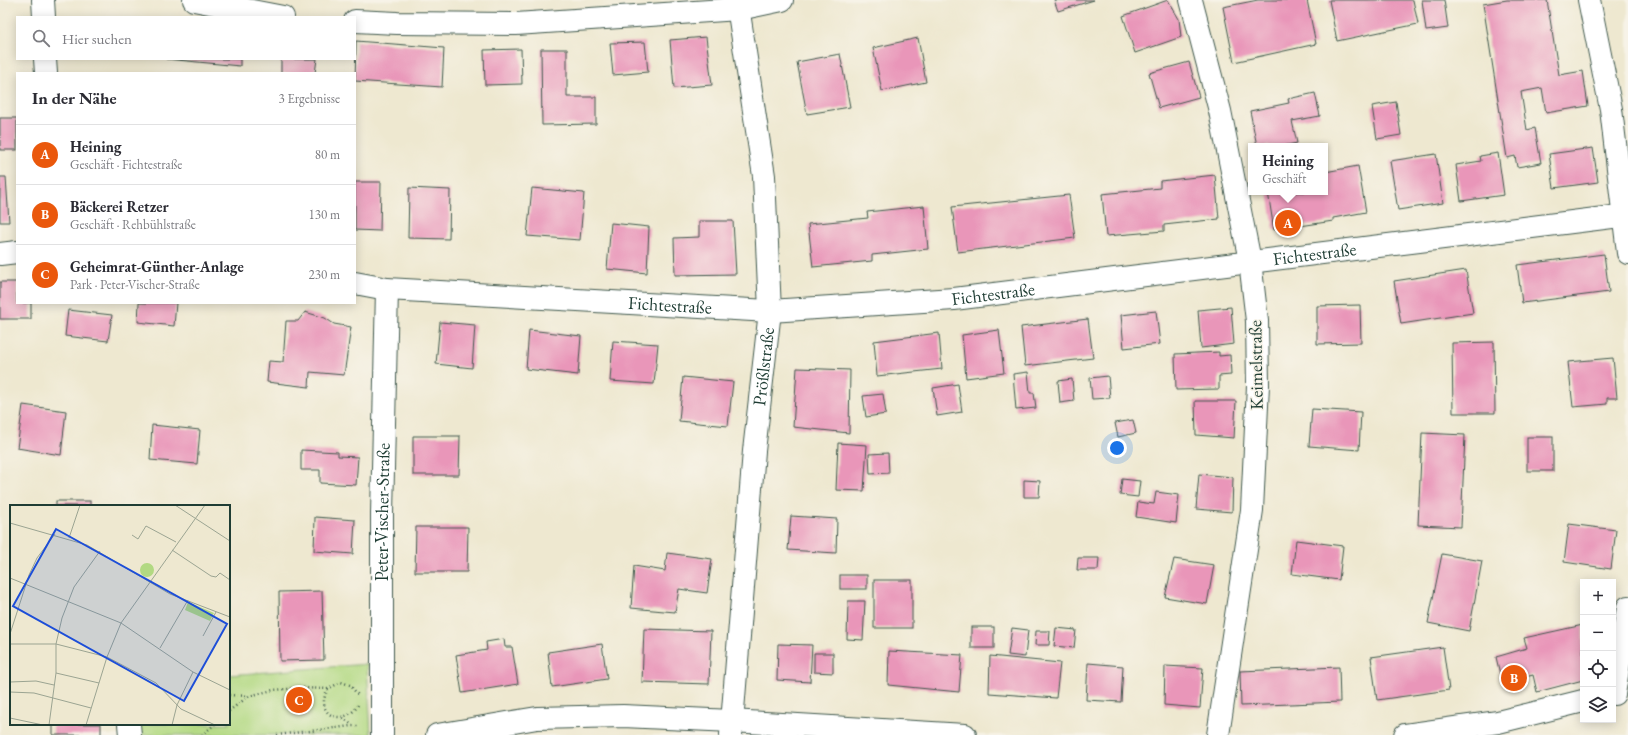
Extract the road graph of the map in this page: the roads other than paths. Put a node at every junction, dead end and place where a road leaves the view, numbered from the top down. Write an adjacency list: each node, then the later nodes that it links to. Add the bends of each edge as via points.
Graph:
1 (43, 0): 7 (street)
2 (194, 0): 8 (street)
3 (782, 0): 6 (street)
4 (1191, 0): 16 (street, Keimelstraße, via 1220,111)
5 (1589, 0): 12 (street, via 1611,109)
6 (738, 4): 9 (street, via 516,24); 19 (street, Prößlstraße, via 764,176)
7 (44, 16)
8 (278, 16)
9 (356, 21)
10 (45, 60): 11 (street)
11 (46, 72)
12 (1626, 216): 14 (street); 16 (street, Fichtestraße)
13 (16, 252): 15 (street)
14 (1628, 253)
15 (0, 254)
16 (1250, 261): 19 (street, Fichtestraße, via 954,299); 30 (street, Keimelstraße, via 1257,321 1258,385 1252,510)
17 (356, 283): 18 (street, Fichtestraße)
18 (387, 289): 19 (street, Fichtestraße); 26 (street, Peter-Vischer-Straße)
19 (770, 312): 24 (street, Prößlstraße, via 754,451)
20 (1628, 607): 21 (street)
21 (1618, 693)
22 (1580, 702): 25 (street)
23 (129, 725): 27 (street)
24 (731, 728): 28 (street, via 623,716 537,718); 29 (street)
25 (1499, 728): 31 (street)
26 (374, 731)
27 (130, 735)
28 (437, 735)
29 (965, 735)
30 (1218, 735)
31 (1405, 735)

